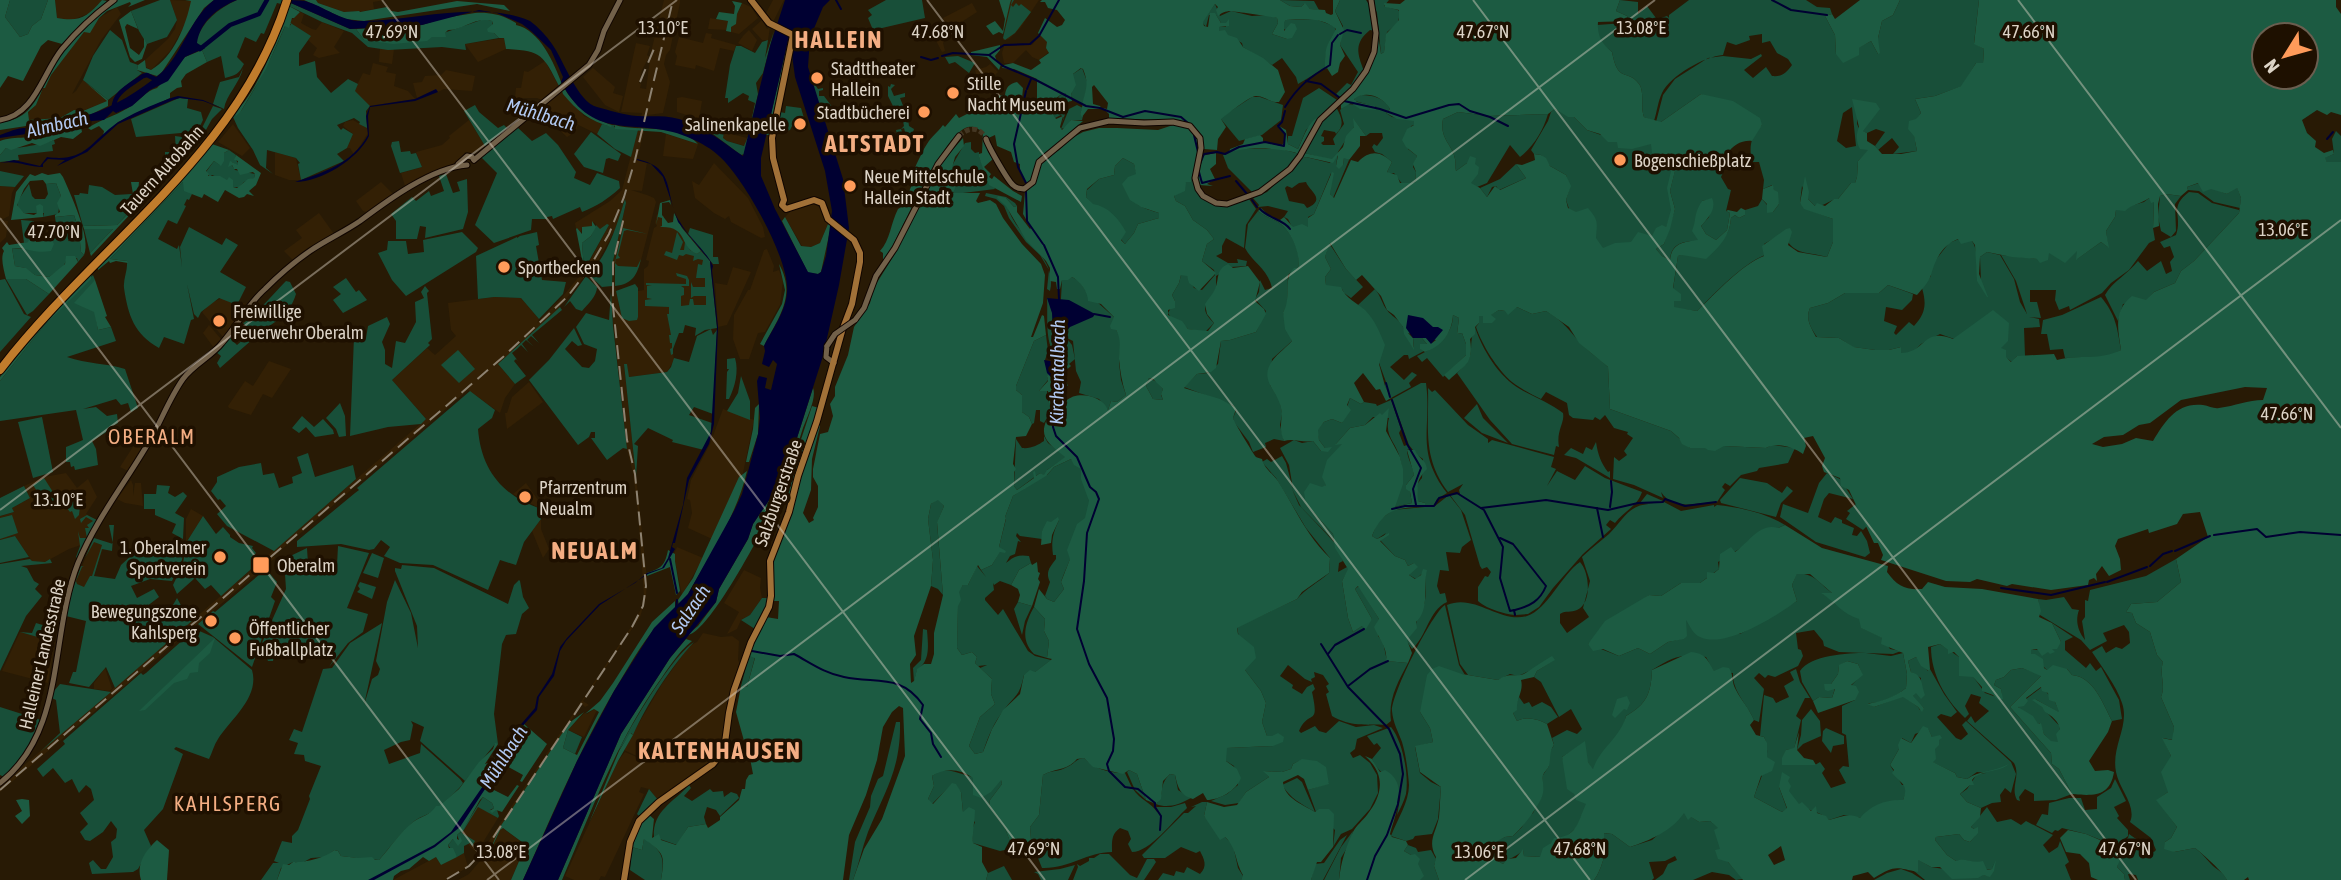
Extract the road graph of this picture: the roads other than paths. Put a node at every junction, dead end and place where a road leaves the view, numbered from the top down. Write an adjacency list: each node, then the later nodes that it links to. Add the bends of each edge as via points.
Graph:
1 (114, 0): 6 (main road, via 64,46 25,109)
2 (620, 0): 13 (main road, Halleiner Landesstraße, via 598,50 575,78 469,160 402,191 306,254 264,289 221,344 194,366 79,562 65,607 44,721 23,762)
3 (751, 0): 10 (main road, Salzburgerstraße, via 764,18 792,35 772,138 773,158 788,203 822,203 830,221 855,240 860,253 852,304)
4 (1371, 0): 8 (main road, via 1376,28 1367,69 1320,120 1300,156 1280,179 1254,196 1230,204 1203,196 1195,174 1201,145 1196,131 1183,123 1108,121 1087,125 1042,158 1033,182 1024,188 1010,182)
5 (283, 4): 9 (highway, Tauern Autobahn, via 228,113 145,214)
6 (0, 120)
7 (958, 136): 10 (main road, bridge, via 874,281 864,308 831,339 826,350)
8 (986, 139)
9 (92, 263): 11 (highway, Tauern Autobahn); 12 (highway, Tauern Autobahn)
10 (831, 361): 14 (main road, Salzburgerstraße, via 789,512 772,553 771,600 734,690 724,750 713,764 639,821 630,842)
11 (0, 362)
12 (0, 370)
13 (0, 783)
14 (624, 880)

